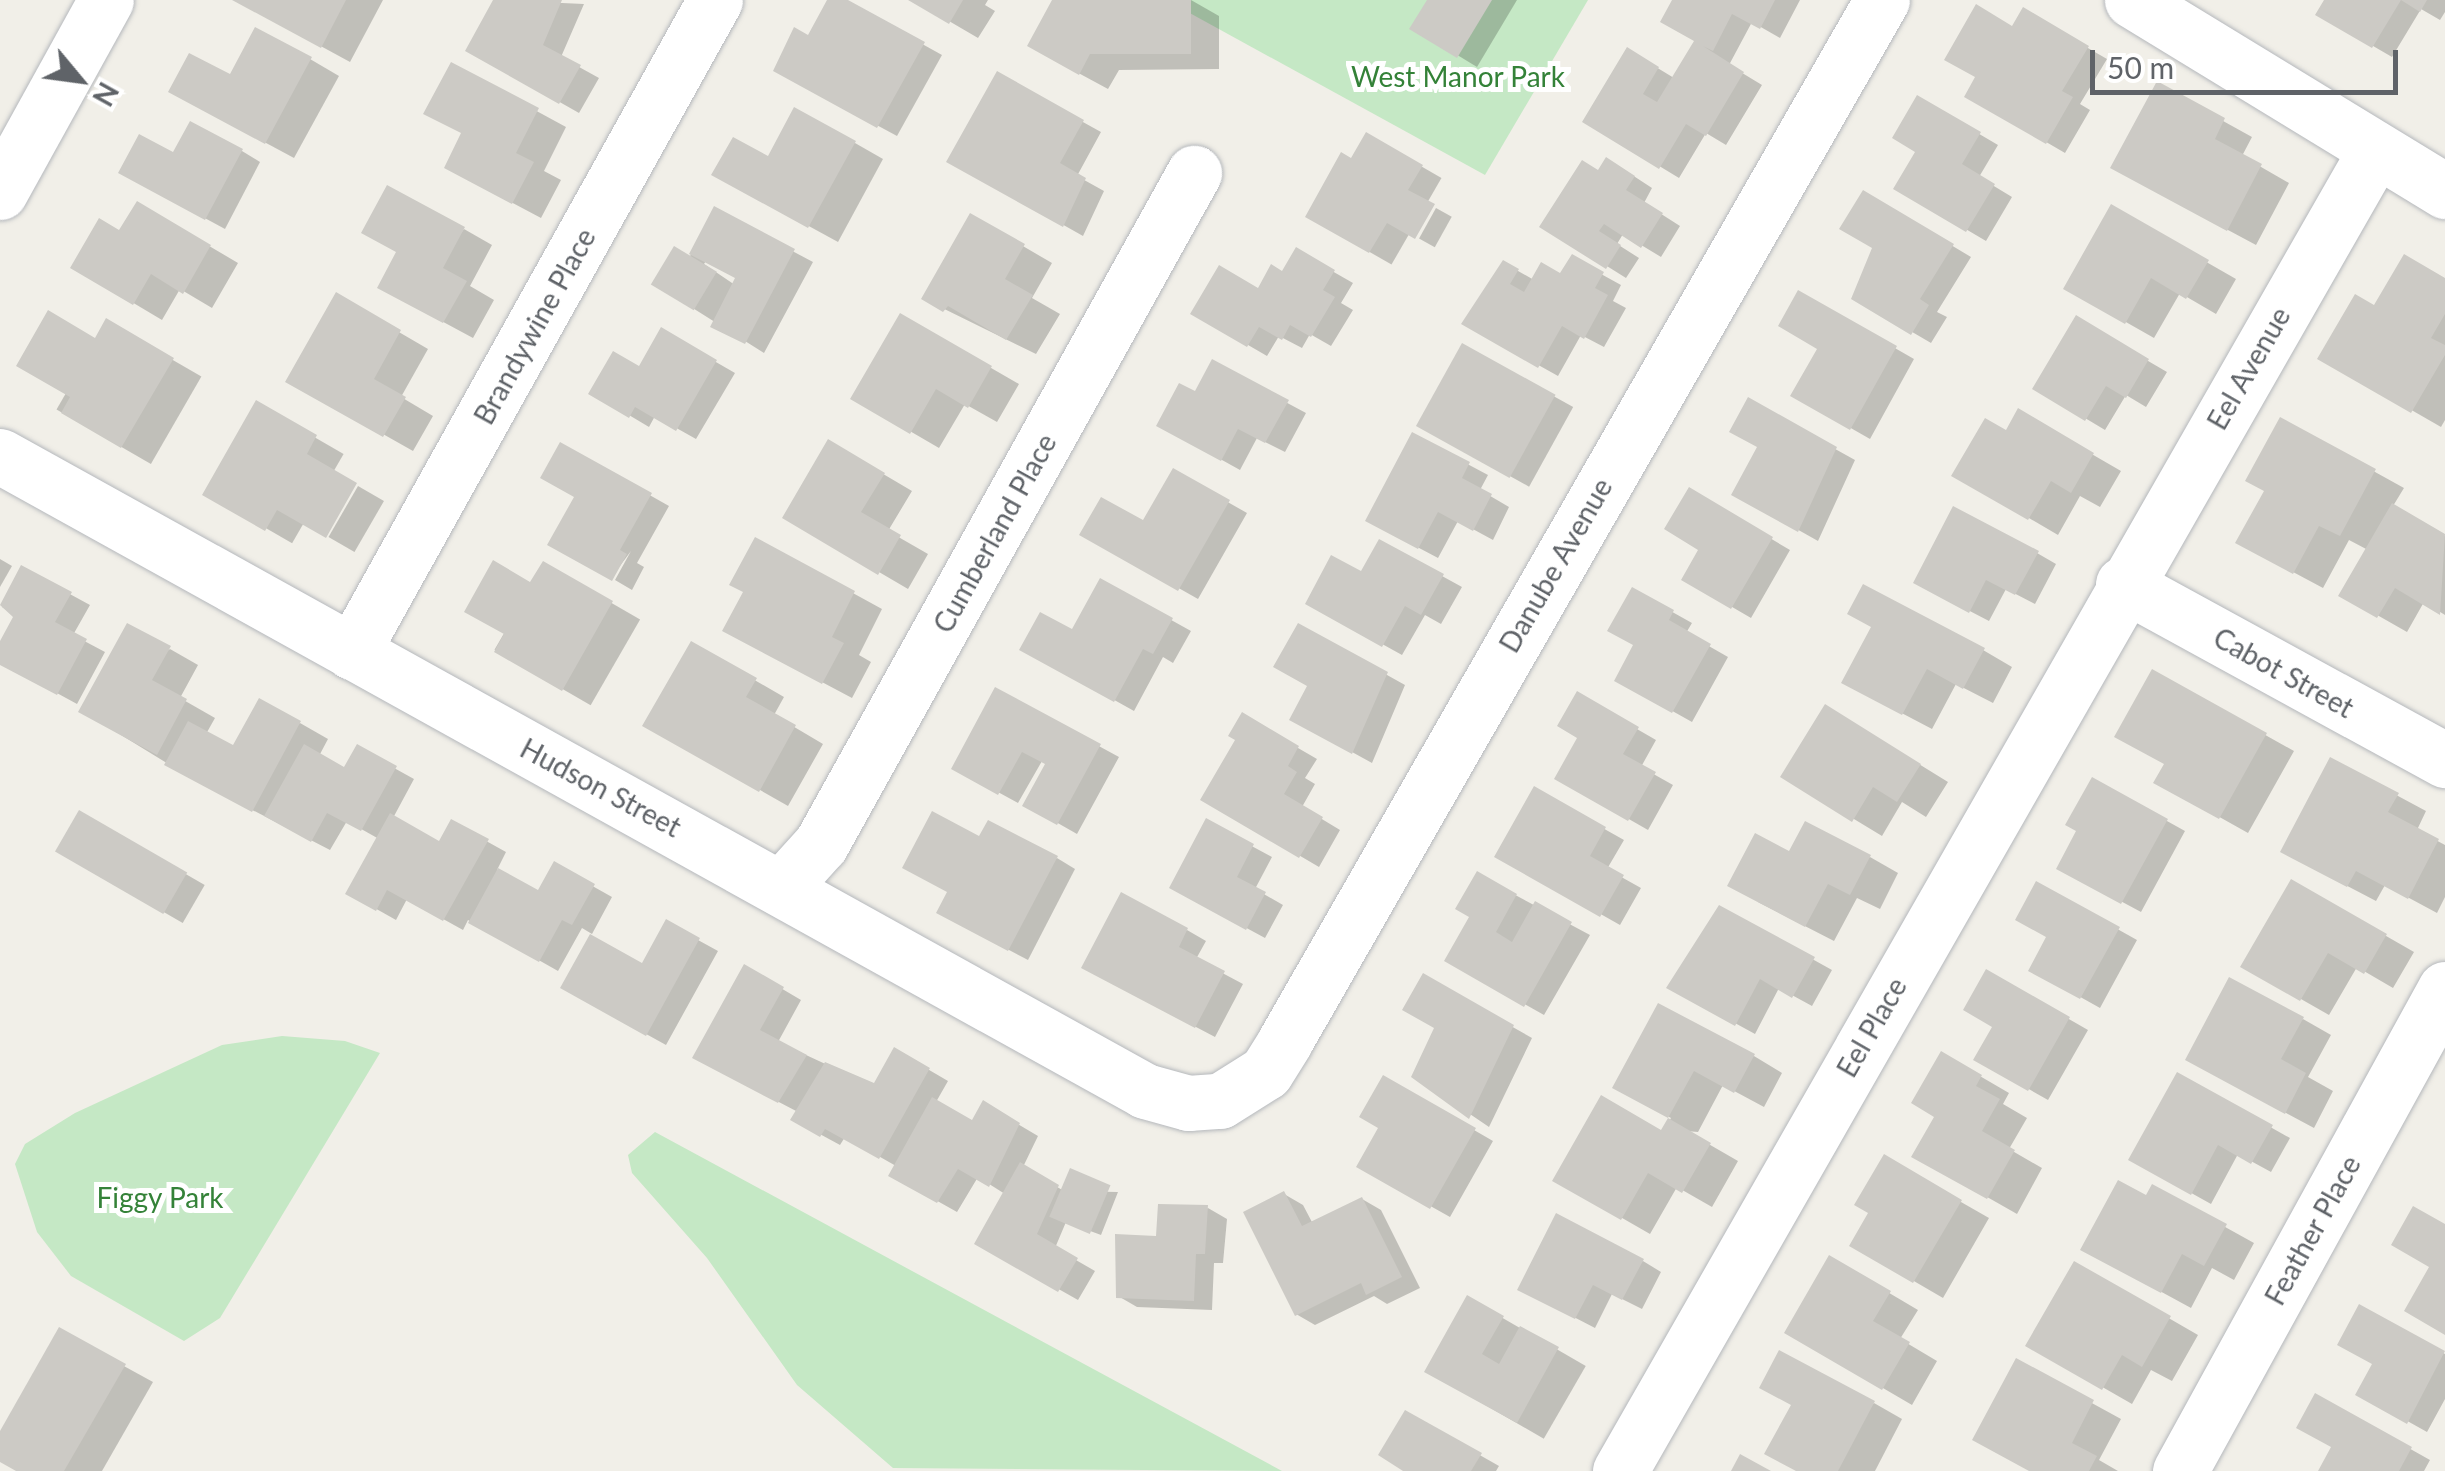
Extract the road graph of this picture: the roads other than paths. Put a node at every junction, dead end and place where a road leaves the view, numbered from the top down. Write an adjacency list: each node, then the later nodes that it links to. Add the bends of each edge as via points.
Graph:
1 (106, 0): 8 (street)
2 (715, 0): 11 (street, Brandywine Place)
3 (1882, 0): 15 (street, Danube Avenue, via 1266,1072 1245,1089)
4 (2132, 0): 5 (street)
5 (2374, 153): 7 (street); 10 (street, Eel Avenue)
6 (1194, 173): 13 (street, Cumberland Place, via 821,844)
7 (2445, 191)
8 (0, 192)
9 (0, 456): 11 (street, Hudson Street)
10 (2122, 584): 12 (street, Cabot Street); 16 (street, Eel Place)
11 (352, 652): 13 (street, Hudson Street)
12 (2445, 760)
13 (783, 886): 15 (street, Hudson Street, via 1145,1091)
14 (2445, 988): 17 (street, Feather Place)
15 (1205, 1103)
16 (1620, 1471)
17 (2180, 1471)

